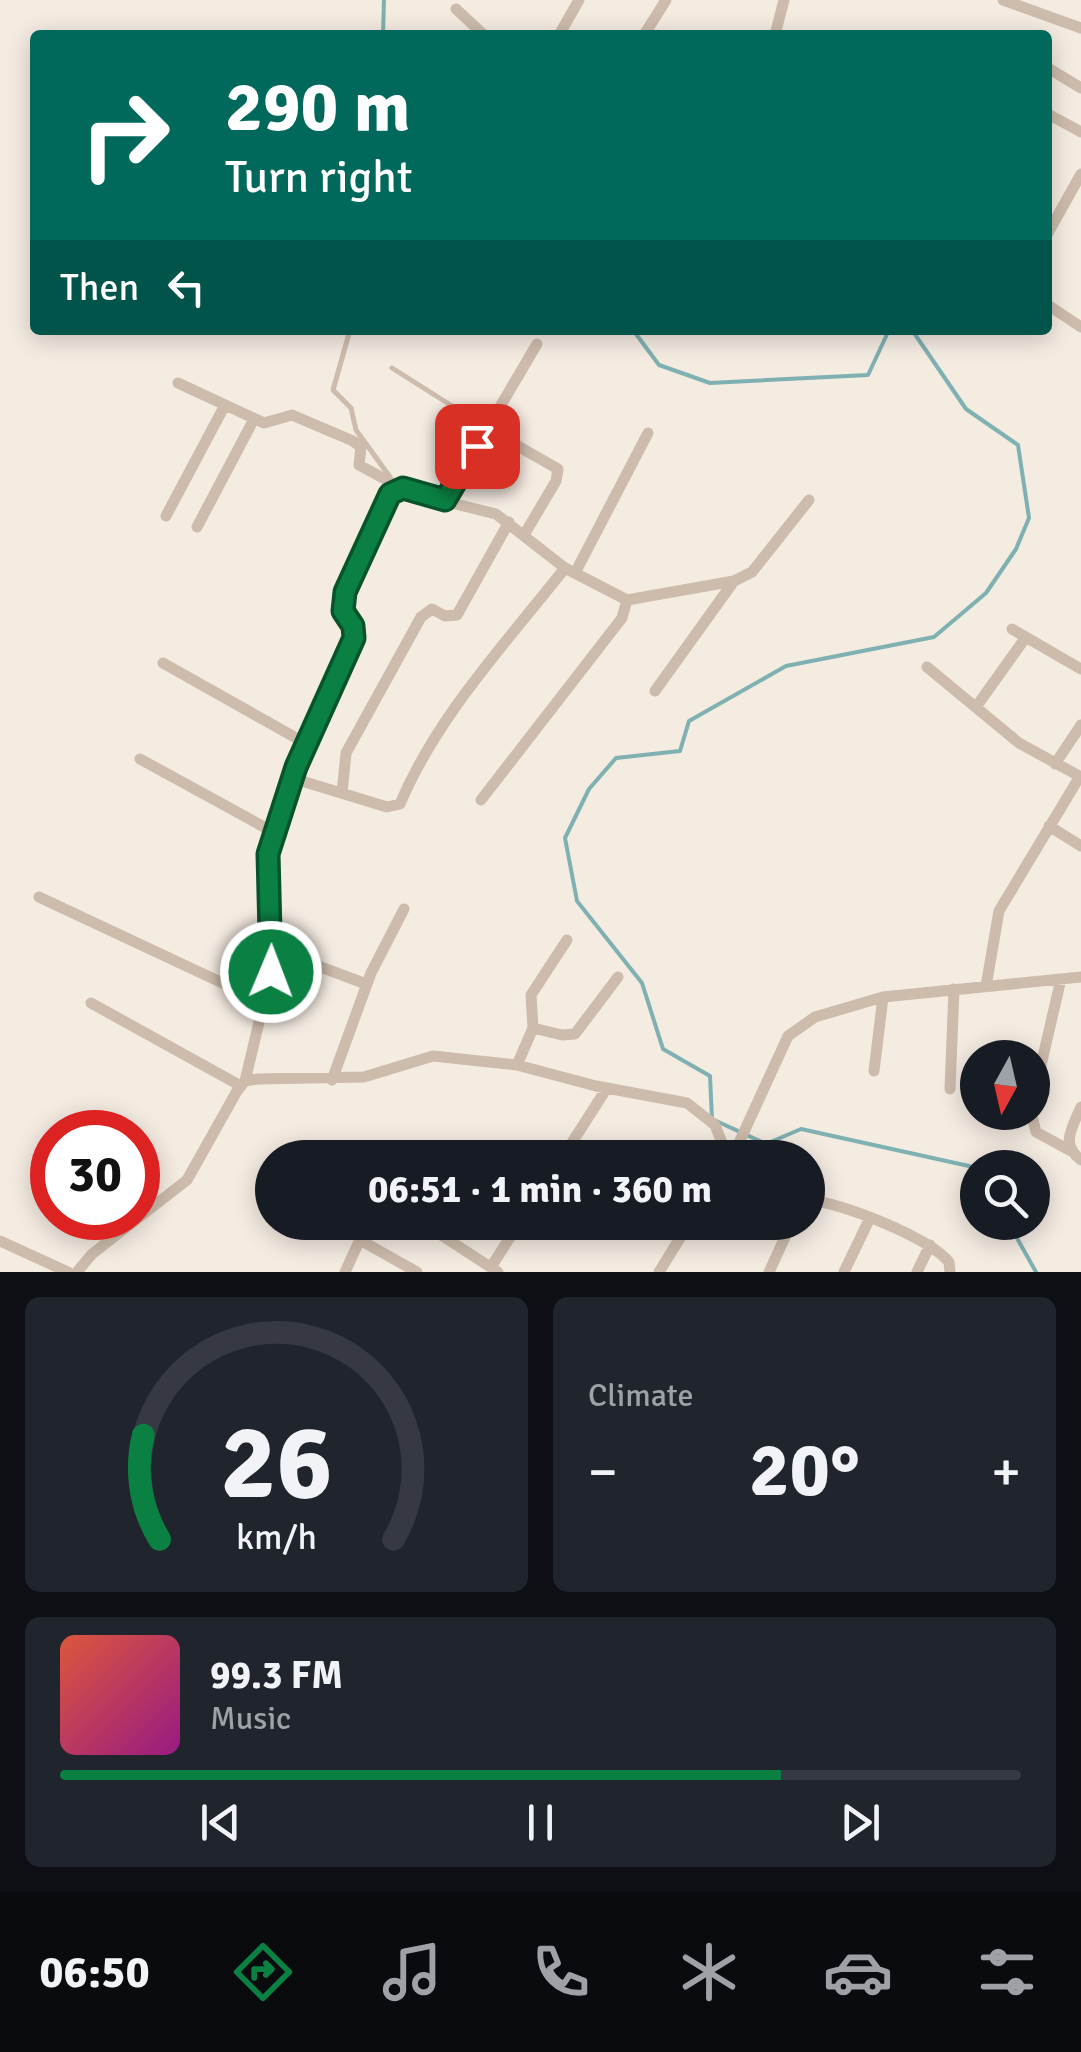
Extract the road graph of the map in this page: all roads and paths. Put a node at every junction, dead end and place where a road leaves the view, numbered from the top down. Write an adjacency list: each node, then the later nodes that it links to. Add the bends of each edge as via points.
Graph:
1 (579, 0): 8 (street)
2 (666, 0): 9 (street)
3 (784, 0): 10 (street)
4 (1003, 0): 6 (street)
5 (456, 9): 7 (street)
6 (1081, 28)
7 (479, 30)
8 (562, 30)
9 (647, 30)
10 (776, 30)
11 (1052, 70): 12 (street)
12 (1081, 88)
13 (1052, 116): 14 (street)
14 (1081, 132)
15 (1081, 174): 16 (street)
16 (1068, 198): 17 (street); 18 (street)
17 (1081, 205)
18 (1052, 224)
19 (1052, 307): 20 (street)
20 (1081, 327)
21 (348, 335): 29 (lane, via 332,390 351,408 356,430)
22 (537, 344): 27 (street)
23 (392, 368): 27 (lane)
24 (178, 383): 25 (street)
25 (225, 405): 26 (street); 32 (street)
26 (254, 419): 29 (street, via 270,424 292,416 353,441 361,447 360,465); 34 (street)
27 (488, 429): 30 (street); 35 (street, via 558,469)
28 (648, 433): 36 (street)
29 (398, 486): 30 (street); 47 (street, via 345,592 343,611 354,638)
30 (445, 500): 33 (street)
31 (808, 500): 37 (street, via 760,566)
32 (166, 516)
33 (509, 522): 35 (street); 52 (street, via 457,615 432,609 421,617 346,753)
34 (197, 527)
35 (524, 535): 36 (street)
36 (570, 570): 38 (street); 52 (street, via 447,718 400,804 387,807)
37 (734, 580): 38 (street); 44 (street)
38 (627, 600): 53 (street, via 622,618)
39 (1012, 629): 40 (street)
40 (1026, 638): 43 (street); 45 (street)
41 (162, 663): 47 (street)
42 (927, 667): 45 (street)
43 (1081, 670)
44 (655, 691)
45 (976, 707): 49 (street)
46 (1081, 725): 49 (street)
47 (305, 744): 51 (street)
48 (140, 759): 55 (street)
49 (1055, 764): 50 (street)
50 (1081, 777): 54 (street)
51 (292, 778): 52 (street); 55 (street)
52 (342, 793)
53 (481, 800)
54 (1049, 826): 56 (street); 65 (street, via 999,911)
55 (274, 834): 60 (street, via 266,870)
56 (1081, 846)
57 (38, 897): 69 (street)
58 (404, 909): 64 (street)
59 (567, 940): 70 (street, via 531,995)
60 (274, 949): 64 (street); 69 (street)
61 (1081, 977): 63 (street)
62 (618, 978): 70 (street, via 576,1034)
63 (1061, 979): 65 (street); 71 (street)
64 (366, 984): 74 (street)
65 (986, 986): 66 (street)
66 (954, 989): 67 (street); 77 (street)
67 (883, 998): 73 (street); 82 (street, via 839,1007 788,1036)
68 (91, 1003): 75 (street)
69 (265, 1003): 75 (street)
70 (533, 1028): 72 (street)
71 (1047, 1040)
72 (517, 1065): 74 (street, via 432,1056 364,1078); 76 (street)
73 (874, 1071)
74 (332, 1080): 75 (street)
75 (243, 1084): 95 (street, via 187,1180)
76 (607, 1088): 80 (street); 81 (street, via 665,1097 704,1112)
77 (950, 1090)
78 (1081, 1107): 83 (street, via 1068,1137)
79 (1036, 1130): 83 (street)
80 (574, 1140)
81 (722, 1140)
82 (737, 1140)
83 (1076, 1156)
84 (825, 1203): 85 (street)
85 (869, 1220): 92 (street); 100 (street)
86 (360, 1240): 96 (street); 97 (street)
87 (448, 1240): 93 (street)
88 (510, 1240): 93 (street)
89 (677, 1240): 98 (street)
90 (784, 1240): 99 (street)
91 (0, 1242): 94 (street)
92 (930, 1245): 101 (street); 102 (street, via 949,1262)
93 (494, 1270)
94 (68, 1272)
95 (77, 1272)
96 (345, 1272)
97 (417, 1272)
98 (659, 1272)
99 (770, 1272)
100 (844, 1272)
101 (917, 1272)
102 (950, 1272)

